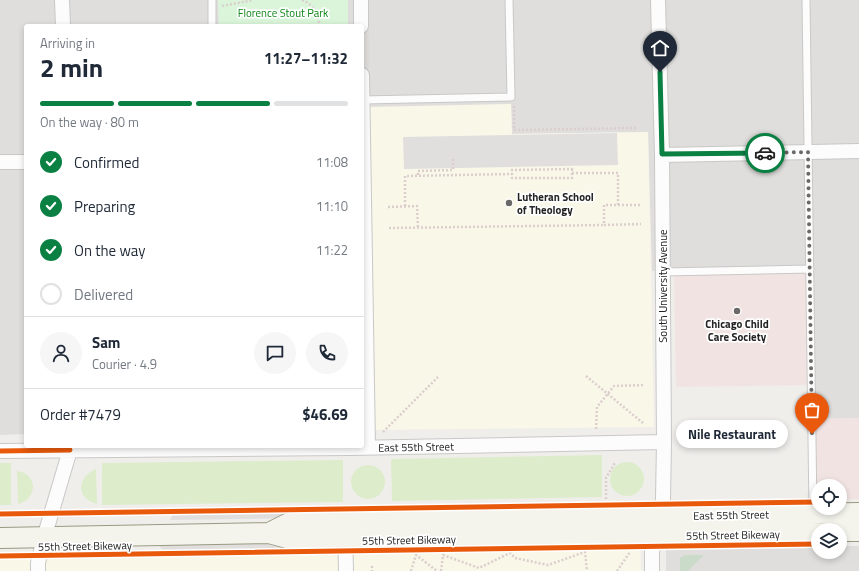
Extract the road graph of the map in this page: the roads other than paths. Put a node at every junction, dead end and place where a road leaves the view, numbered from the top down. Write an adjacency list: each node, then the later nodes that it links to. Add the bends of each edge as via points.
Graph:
1 (62, 0): 7 (street)
2 (212, 0): 8 (lane)
3 (361, 0): 9 (street)
4 (509, 0): 10 (lane, via 511,97)
5 (658, 0): 13 (street, South University Avenue)
6 (806, 0): 12 (lane)
7 (63, 24)
8 (212, 24)
9 (361, 24)
10 (364, 100)
11 (859, 151): 12 (street)
12 (808, 152): 13 (street); 16 (lane)
13 (662, 154): 17 (street, South University Avenue)
14 (0, 162): 15 (street)
15 (24, 162)
16 (810, 269): 17 (lane); 25 (lane)
17 (663, 272): 19 (street, South University Avenue)
18 (364, 285): 21 (street)
19 (664, 442): 21 (street, East 55th Street); 29 (street, South University Avenue, via 663,499)
20 (364, 447): 21 (street, East 55th Street)
21 (368, 447)
22 (70, 448): 23 (street, East 55th Street); 31 (street)
23 (0, 451)
24 (859, 513): 25 (street, East 55th Street)
25 (816, 522): 29 (street, East 55th Street)
26 (345, 530): 29 (street, East 55th Street); 31 (street, East 55th Street, via 291,539 269,533); 33 (street)
27 (847, 531): 28 (street)
28 (859, 531)
29 (656, 532): 34 (street, South University Avenue)
30 (0, 538): 31 (street, East 55th Street)
31 (44, 538): 32 (street)
32 (38, 571)
33 (346, 571)
34 (652, 571)

